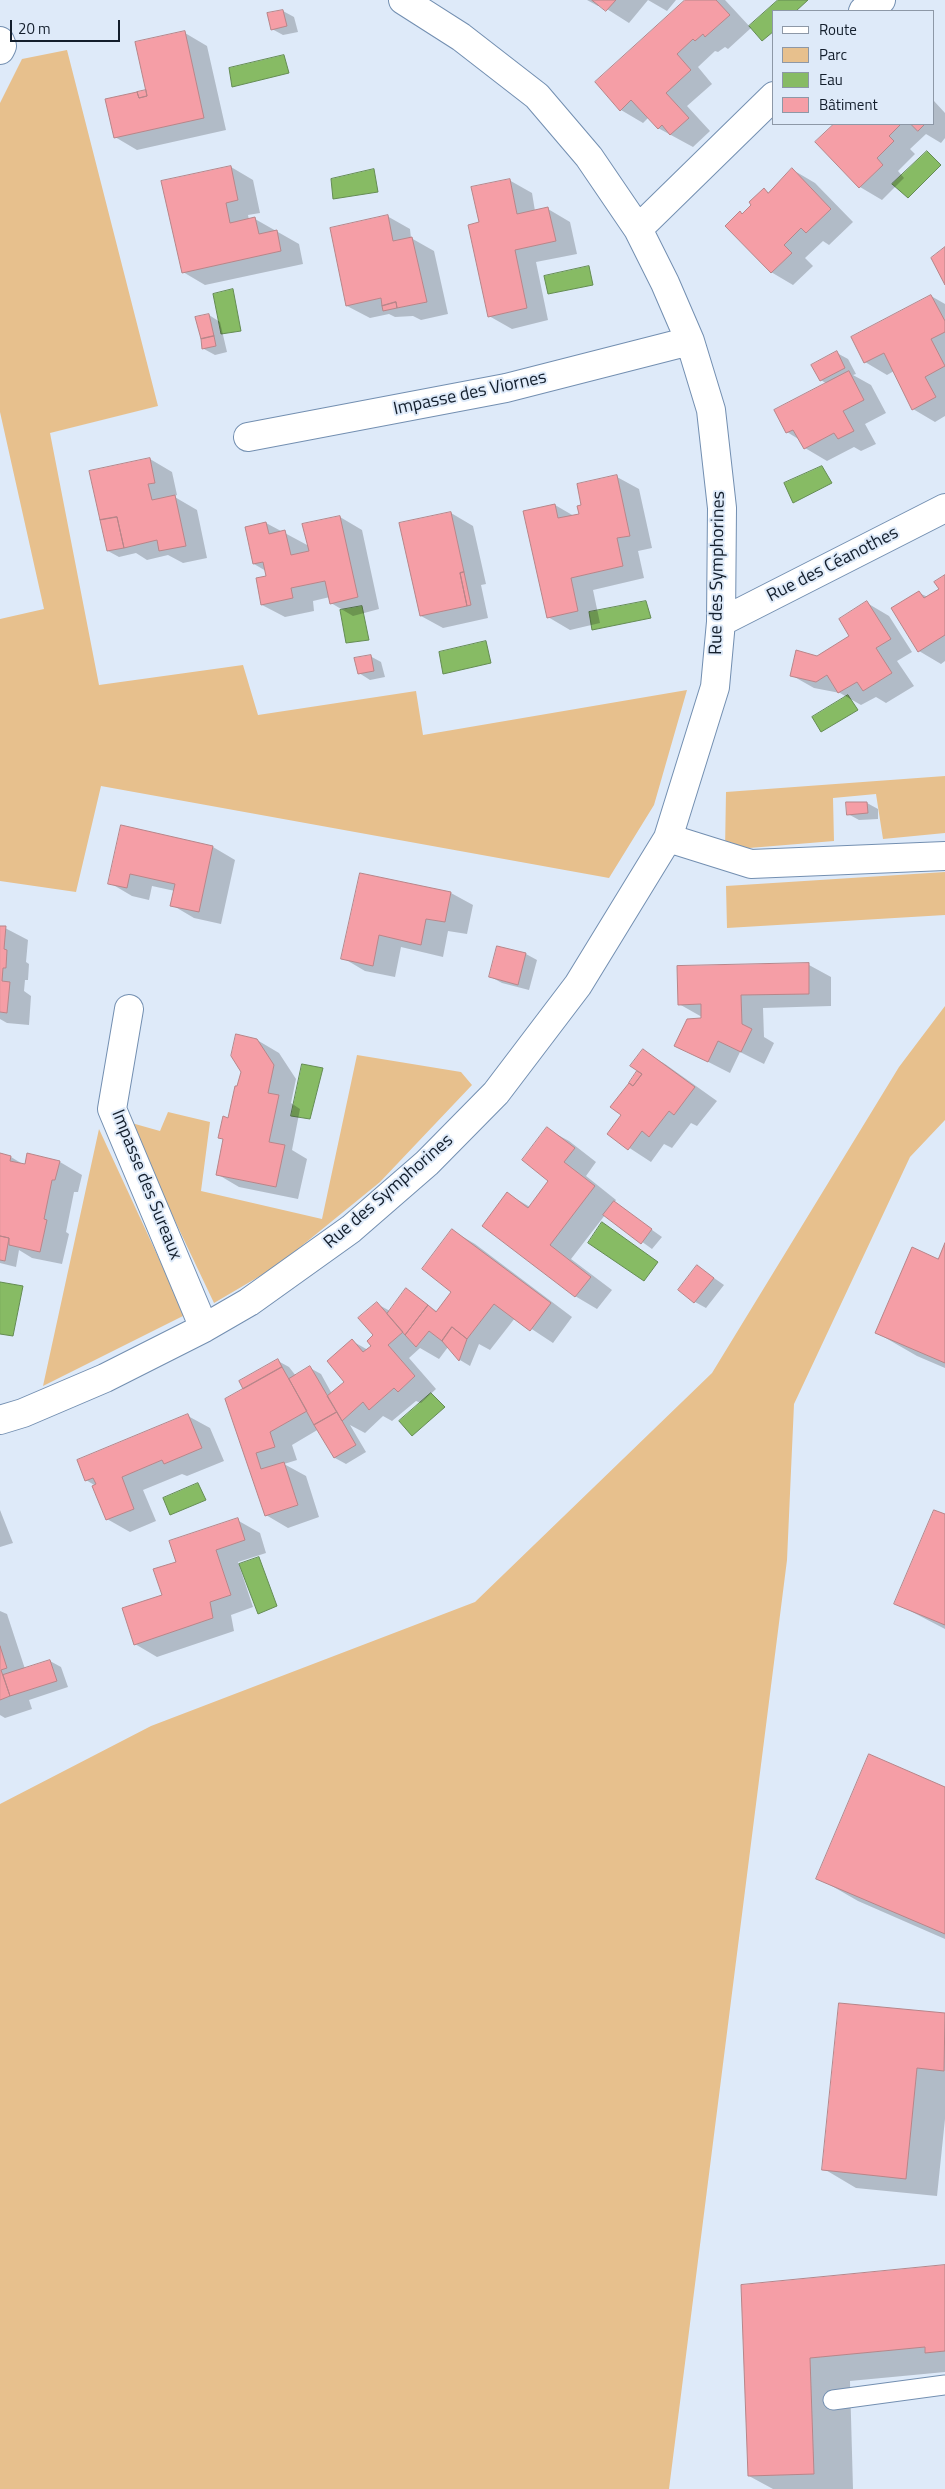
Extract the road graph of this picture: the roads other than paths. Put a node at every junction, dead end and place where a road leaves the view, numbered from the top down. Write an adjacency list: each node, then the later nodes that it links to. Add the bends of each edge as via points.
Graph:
1 (403, 0): 7 (street, Rue des Symphorines, via 461,37 536,96 589,157)
2 (881, 0): 3 (street)
3 (865, 10)
4 (0, 41): 5 (street)
5 (0, 50)
6 (772, 98): 7 (street)
7 (638, 229): 8 (street, Rue des Symphorines)
8 (690, 341): 9 (street, Impasse des Viornes, via 506,388); 11 (street, Rue des Symphorines, via 711,410 722,508)
9 (248, 437)
10 (945, 508): 11 (street, Rue des Céanothes)
11 (721, 622): 12 (street, Rue des Symphorines, via 715,688)
12 (668, 838): 13 (street, via 751,864); 15 (street, Rue des Symphorines, via 578,985 496,1093 427,1163 352,1229 249,1302)
13 (945, 856)
14 (129, 1009): 15 (street, Impasse des Sureaux, via 112,1109)
15 (204, 1328): 16 (street, Rue des Symphorines, via 105,1378)
16 (0, 1420)
17 (945, 2386): 18 (lane)
18 (833, 2400)

